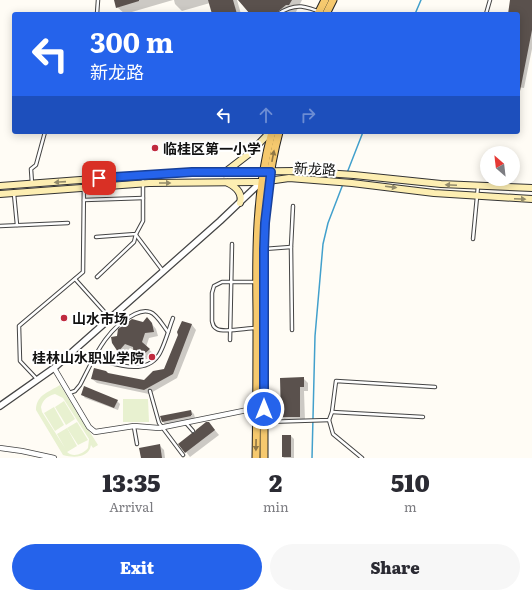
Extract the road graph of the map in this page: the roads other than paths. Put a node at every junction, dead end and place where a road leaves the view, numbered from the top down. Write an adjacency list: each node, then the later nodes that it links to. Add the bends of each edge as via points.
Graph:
1 (98, 0): 5 (lane)
2 (325, 0): 8 (main road)
3 (332, 0): 9 (main road)
4 (490, 0): 10 (lane)
5 (97, 12)
6 (282, 12): 7 (lane, via 302,5)
7 (320, 12)
8 (322, 12)
9 (323, 12)
10 (487, 12)
11 (44, 134): 23 (lane, via 36,165 31,169)
12 (269, 134): 17 (main road)
13 (270, 134): 15 (main road)
14 (279, 134): 16 (main road, one-way to 14, via 272,157)
15 (263, 172): 16 (main road, 新龙路); 17 (main road, 新龙路); 21 (main road)
16 (271, 172): 20 (main road); 26 (main road, 新龙路, one-way to 16, via 322,172)
17 (224, 173): 18 (main road, 新龙路)
18 (143, 175): 19 (main road, 新龙路); 24 (lane)
19 (84, 180): 23 (main road, 新龙路, one-way to 23); 28 (lane)
20 (270, 180): 21 (main road, 新龙路); 31 (main road, 新龙路, one-way to 31, via 322,180); 45 (main road)
21 (261, 182): 22 (main road, 新龙路); 35 (street); 50 (main road)
22 (228, 183): 24 (main road, 新龙路, one-way to 22); 35 (main road, via 240,192)
23 (32, 184): 25 (main road, 新龙路)
24 (143, 184): 28 (main road, 新龙路); 32 (lane)
25 (0, 186)
26 (478, 186): 27 (main road, 新龙路); 31 (lane)
27 (532, 188)
28 (84, 189): 30 (main road, 新龙路); 34 (lane)
29 (0, 194): 30 (main road, 新龙路)
30 (14, 194): 38 (lane)
31 (477, 196): 33 (main road, 新龙路, one-way to 33); 42 (lane)
32 (143, 198): 34 (lane); 40 (lane, via 143,221)
33 (532, 199)
34 (84, 200): 48 (lane, via 83,272)
35 (240, 203): 46 (street)
36 (293, 206): 44 (lane)
37 (68, 223): 38 (lane)
38 (17, 225): 39 (lane)
39 (0, 226)
40 (136, 234): 41 (lane); 46 (lane); 47 (lane, via 134,242)
41 (96, 237)
42 (473, 239)
43 (232, 244): 49 (lane)
44 (291, 247): 45 (lane); 55 (lane)
45 (264, 249): 70 (main road)
46 (163, 271): 51 (street)
47 (97, 277)
48 (75, 279): 51 (lane); 60 (lane, via 19,326 20,361)
49 (231, 282): 50 (lane); 54 (lane); 54 (lane, via 222,282 212,289 214,327)
50 (256, 282): 53 (main road)
51 (110, 318): 59 (street)
52 (173, 318): 56 (lane)
53 (257, 328): 54 (lane); 65 (main road)
54 (230, 329): 57 (lane)
55 (292, 330)
56 (168, 332): 58 (lane, via 159,356 146,365 134,368); 58 (lane, via 153,314 139,312 116,326)
57 (230, 340)
58 (94, 359): 63 (lane, via 80,385)
59 (54, 368): 60 (street); 63 (street)
60 (37, 380): 64 (street)
61 (435, 387): 66 (lane, via 336,381)
62 (150, 391): 72 (lane)
63 (69, 393): 71 (street, via 92,430)
64 (1, 404)
65 (257, 408): 69 (street); 78 (main road, one-way to 78)
66 (332, 412): 67 (lane); 68 (lane)
67 (422, 417)
68 (329, 420): 70 (lane); 80 (lane, via 333,434)
69 (186, 422): 72 (street); 73 (lane)
70 (264, 422): 79 (main road)
71 (134, 426): 72 (street); 74 (lane)
72 (162, 427): 76 (lane)
73 (193, 431)
74 (138, 444)
75 (0, 448): 77 (street)
76 (183, 455)
77 (54, 458)
78 (256, 458)
79 (264, 458)
80 (362, 458)

